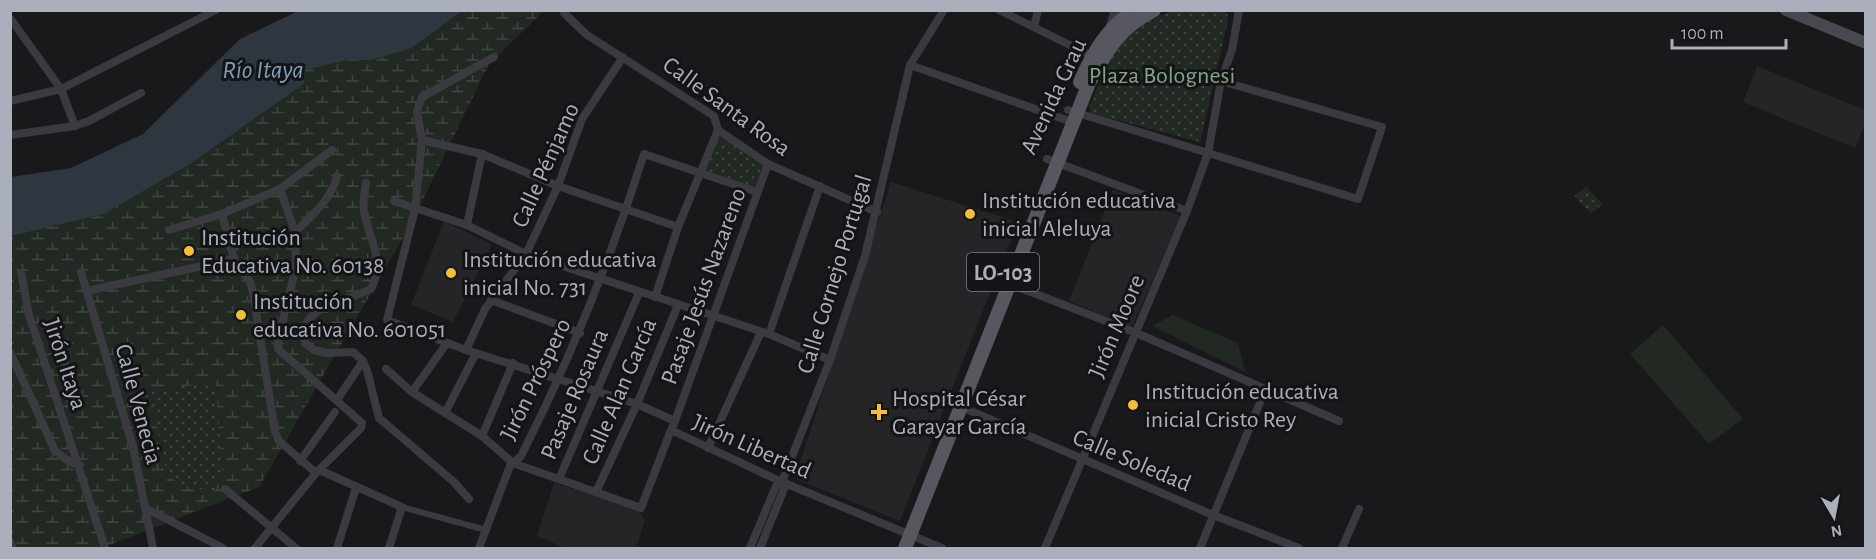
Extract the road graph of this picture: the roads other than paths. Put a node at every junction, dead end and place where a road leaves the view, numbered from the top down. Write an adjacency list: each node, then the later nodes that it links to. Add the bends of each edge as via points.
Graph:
1 (216, 10): 20 (street)
2 (944, 10): 18 (street, Calle Cornejo Portugal)
3 (999, 10): 12 (street)
4 (1038, 10): 12 (street)
5 (1115, 10): 13 (street, Avenida Grau)
6 (1134, 10): 13 (main road, Avenida Grau / LO-103)
7 (1154, 10): 23 (main road, LO-103, via 1126,27 1110,45)
8 (1239, 10): 19 (street, Jirón Moore, via 1232,50)
9 (1786, 10): 14 (main road)
10 (564, 14): 17 (street, Calle Santa Rosa, via 587,35)
11 (10, 18): 20 (street)
12 (1034, 27): 15 (street)
13 (1108, 33): 15 (main road, Avenida Grau / LO-103)
14 (1866, 43)
15 (1092, 56): 23 (main road, Avenida Grau / LO-103)
16 (494, 57): 27 (street, via 422,97 417,111)
17 (623, 57): 25 (street, Calle Santa Rosa, via 714,116); 36 (street, Calle Pénjamo, via 582,119)
18 (910, 65): 23 (street); 44 (street, Calle Cornejo Portugal)
19 (1221, 81): 29 (street, Jirón Moore); 29 (street, via 1382,127 1358,199)
20 (61, 89): 22 (street); 24 (street)
21 (141, 93): 24 (street)
22 (10, 101)
23 (1070, 116): 29 (street); 31 (main road, Avenida Grau / LO-103)
24 (75, 126): 26 (street)
25 (718, 130): 32 (street, Calle Santa Rosa); 33 (street)
26 (10, 135)
27 (422, 140): 30 (street); 41 (street)
28 (332, 150): 38 (street)
29 (1208, 153): 43 (street, Jirón Moore)
30 (482, 154): 36 (street); 46 (street)
31 (1051, 161): 43 (street); 55 (main road, Avenida Grau / LO-103)
32 (768, 164): 37 (street, Calle Santa Rosa); 39 (street, Pasaje Jesús Nazareno)
33 (700, 173): 39 (street); 42 (street, Jirón Próspero, via 644,154); 47 (street)
34 (337, 176): 49 (street, via 324,203)
35 (366, 183): 70 (street, via 364,212 378,261 377,278 371,289 319,309 303,334 305,343 314,350 353,352)
36 (558, 186): 42 (street); 50 (street, Calle Pénjamo)
37 (820, 186): 44 (street, Calle Santa Rosa); 64 (street)
38 (280, 189): 45 (street); 49 (street)
39 (757, 192): 61 (street, Pasaje Jesús Nazareno)
40 (394, 201): 41 (street)
41 (416, 209): 46 (street); 65 (street, Jirón Libertad, via 387,320)
42 (626, 210): 47 (street); 54 (street, Jirón Próspero)
43 (1187, 211): 62 (street, Jirón Moore)
44 (877, 212): 69 (street, Calle Cornejo Portugal)
45 (222, 214): 48 (street); 51 (street)
46 (467, 225): 50 (street)
47 (678, 227): 58 (street)
48 (169, 230)
49 (295, 232): 77 (street, via 296,266 278,349)
50 (526, 254): 54 (street); 59 (street, Calle Pénjamo)
51 (234, 259): 56 (street); 88 (street, via 253,292 275,432)
52 (81, 272): 56 (street, Calle Venecia)
53 (21, 273): 90 (street, Jirón Itaya, via 36,338)
54 (602, 280): 57 (street); 63 (street, Jirón Próspero)
55 (1004, 281): 62 (street); 79 (main road, Avenida Grau / LO-103)
56 (87, 291): 99 (street, Calle Venecia)
57 (639, 293): 58 (street); 75 (street, Pasaje Rosaura)
58 (655, 297): 60 (street)
59 (491, 300): 63 (street); 66 (street, Calle Pénjamo)
60 (678, 305): 61 (street); 78 (street, Calle Alan García)
61 (714, 316): 64 (street); 82 (street, Pasaje Jesús Nazareno)
62 (1134, 332): 74 (street); 87 (street, Jirón Moore)
63 (580, 333): 73 (street, Jirón Próspero)
64 (765, 333): 69 (street); 86 (street)
65 (447, 343): 66 (street, Jirón Libertad); 76 (street)
66 (466, 350): 68 (street, Jirón Libertad)
67 (10, 352): 90 (street, Jirón Itaya, via 54,450)
68 (476, 353): 71 (street, Jirón Libertad); 81 (street)
69 (830, 360): 93 (street, Calle Cornejo Portugal)
70 (363, 361): 77 (street); 97 (street, via 379,418)
71 (513, 363): 73 (street, Jirón Libertad); 85 (street)
72 (386, 369): 76 (street)
73 (560, 379): 75 (street, Jirón Libertad); 89 (street, Jirón Próspero, via 521,456)
74 (1266, 388): 83 (street); 101 (street)
75 (596, 390): 78 (street, Jirón Libertad); 92 (street, Pasaje Rosaura)
76 (412, 392): 81 (street)
77 (337, 400): 91 (street, via 362,423 361,428)
78 (637, 404): 82 (street, Jirón Libertad); 96 (street, Calle Alan García)
79 (956, 405): 87 (street, Calle Soledad); 104 (main road, Avenida Grau / LO-103)
80 (335, 412): 88 (street)
81 (446, 413): 85 (street)
82 (675, 421): 84 (street, Jirón Libertad)
83 (1339, 421)
84 (671, 430): 86 (street, Jirón Libertad); 96 (street, via 641,508)
85 (482, 436): 89 (street)
86 (708, 448): 93 (street, Jirón Libertad)
87 (1081, 459): 101 (street, Calle Soledad); 119 (street, Jirón Moore)
88 (300, 461): 91 (street)
89 (513, 463): 92 (street); 103 (street, Jirón Próspero)
90 (80, 465): 107 (street, Jirón Itaya)
91 (318, 472): 94 (street); 102 (street)
92 (559, 478): 96 (street)
93 (782, 482): 104 (street, Jirón Libertad); 115 (street, via 776,486); 116 (street, via 784,489)
94 (356, 488): 98 (street); 112 (street)
95 (225, 489): 102 (street)
96 (596, 492)
97 (469, 499)
98 (402, 507): 103 (street); 113 (street)
99 (147, 509): 108 (street, Calle Venecia); 109 (street)
100 (1359, 509): 122 (street)
101 (1213, 515): 120 (street); 121 (street, Calle Soledad)
102 (272, 529): 110 (street); 111 (street)
103 (486, 530): 114 (street, Jirón Próspero)
104 (906, 539): 117 (main road, Avenida Grau / LO-103); 118 (street, Jirón Libertad)
105 (10, 541): 106 (street)
106 (13, 549)
107 (105, 549)
108 (153, 549)
109 (223, 549)
110 (255, 549)
111 (296, 549)
112 (337, 549)
113 (389, 549)
114 (479, 549)
115 (750, 549)
116 (760, 549)
117 (896, 549)
118 (942, 549)
119 (1046, 549)
120 (1200, 549)
121 (1299, 549)
122 (1342, 549)

